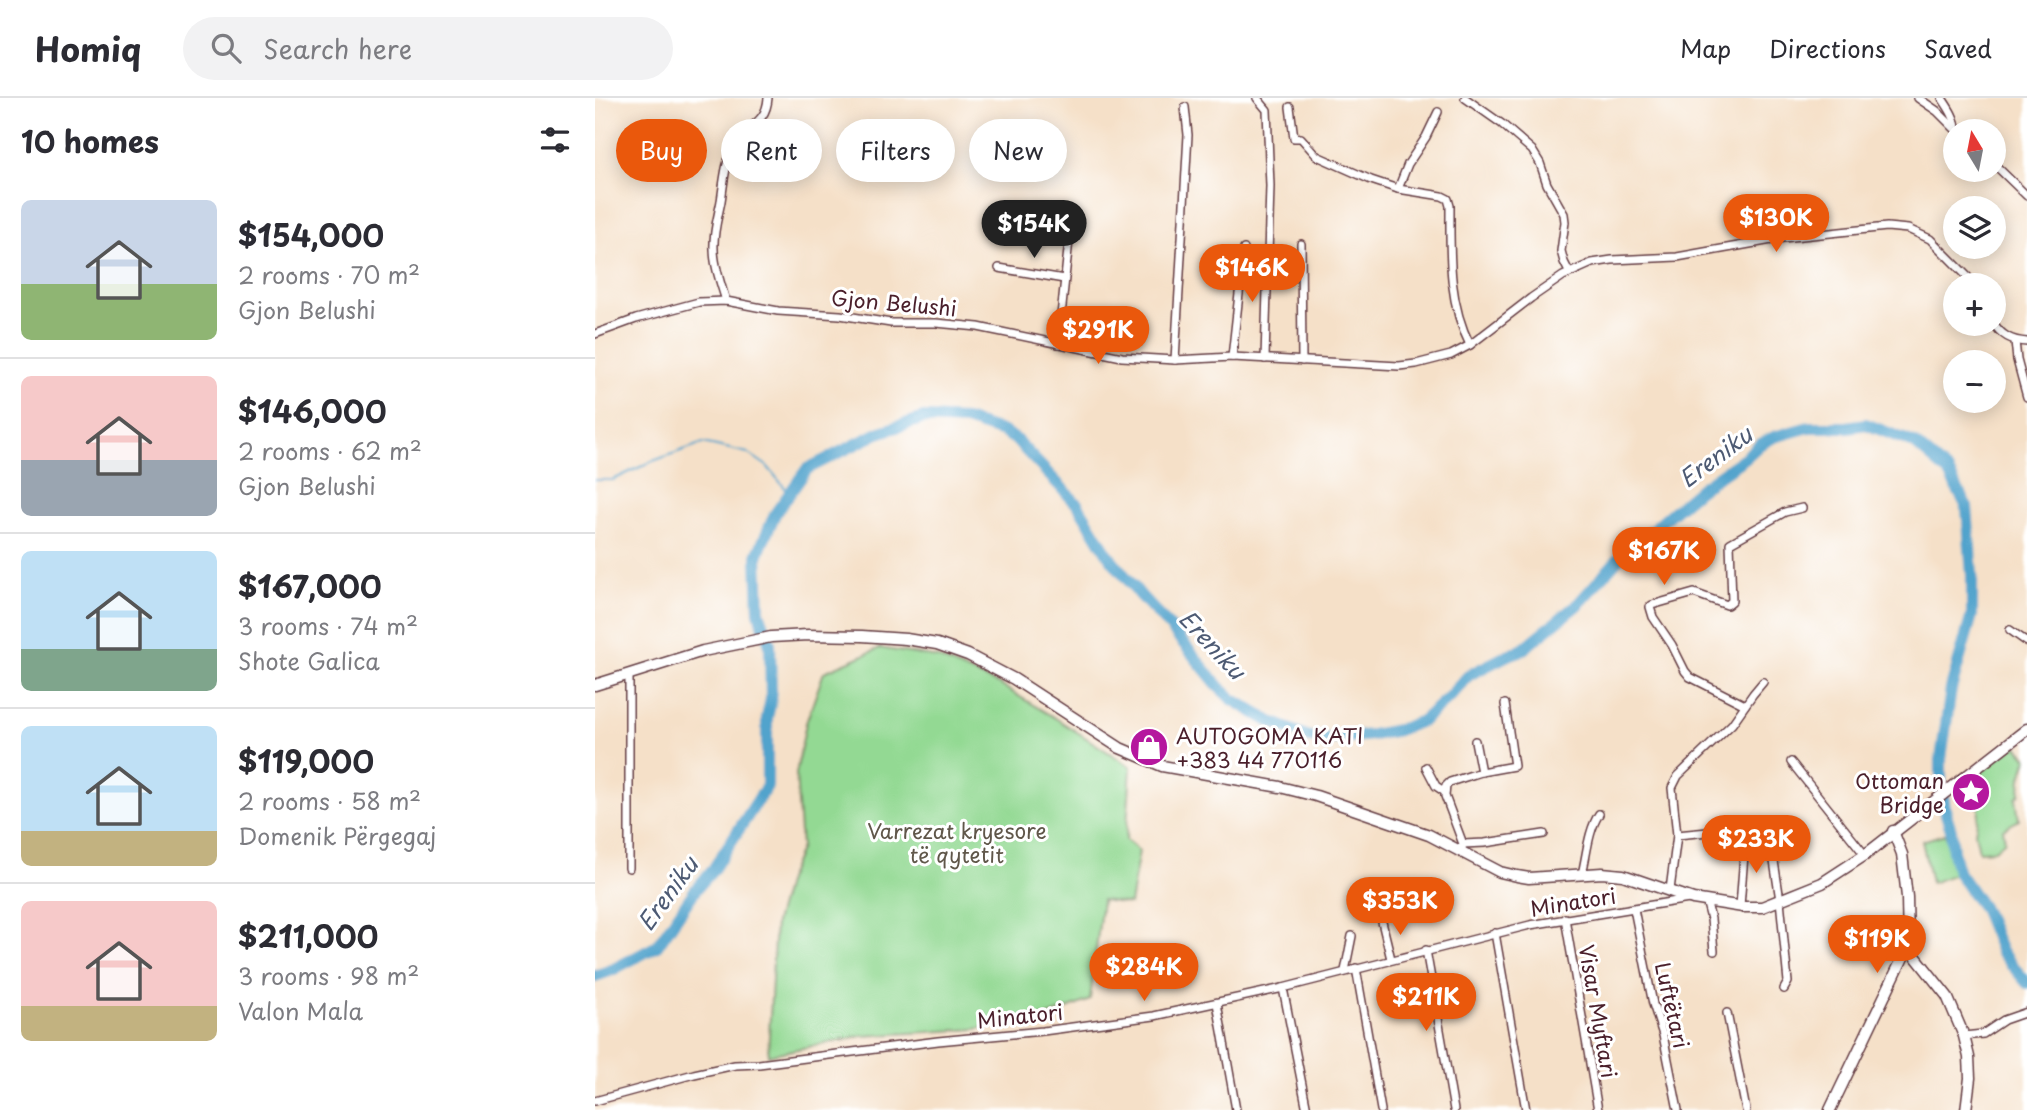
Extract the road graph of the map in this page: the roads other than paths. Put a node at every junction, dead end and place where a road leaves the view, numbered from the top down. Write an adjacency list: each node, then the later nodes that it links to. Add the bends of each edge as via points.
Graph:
1 (768, 98): 21 (street, via 764,117 734,145 723,180 713,250)
2 (1257, 98): 29 (street, via 1267,110 1269,172)
3 (1465, 98): 18 (street, via 1532,150 1540,163 1564,214 1561,251)
4 (1918, 98): 9 (street)
5 (1942, 98): 10 (street)
6 (1185, 107): 30 (street, via 1188,135)
7 (1290, 107): 12 (street, via 1294,138 1301,138 1317,156)
8 (1438, 112): 12 (street)
9 (1946, 119)
10 (1953, 119)
11 (2006, 176): 13 (street)
12 (1398, 189): 27 (street, via 1448,200 1454,300)
13 (2027, 196)
14 (1072, 212): 20 (street)
15 (1301, 244): 31 (street)
16 (1244, 249): 28 (street)
17 (999, 268): 20 (street)
18 (1569, 272): 19 (street, Gjon Belushi, via 1612,260 1677,257 1887,226 1930,239); 27 (street, Gjon Belushi)
19 (1964, 273)
20 (1064, 279): 26 (street)
21 (726, 301): 22 (street, Gjon Belushi, via 699,302); 26 (street, Gjon Belushi, via 891,323 978,327)
22 (595, 334)
23 (2005, 336): 24 (street)
24 (2015, 341): 25 (street); 32 (street)
25 (2027, 342)
26 (1058, 344): 30 (street, Gjon Belushi, via 1122,357)
27 (1470, 345): 31 (street, Gjon Belushi, via 1436,360 1407,365)
28 (1232, 357): 29 (street, Gjon Belushi); 30 (street, Gjon Belushi)
29 (1265, 359): 31 (street, Gjon Belushi)
30 (1175, 360)
31 (1303, 361)
32 (2027, 397)
33 (1802, 508): 40 (street, via 1785,512 1730,543 1730,604 1694,593 1650,607 1690,677)
34 (2010, 630): 35 (street)
35 (2027, 642)
36 (629, 675): 38 (main road); 56 (main road, via 721,646 771,637 907,639 952,649 1014,679 1121,748 1162,766 1317,796); 58 (street)
37 (1763, 682): 40 (street)
38 (595, 685)
39 (1504, 704): 47 (street, via 1514,766)
40 (1745, 705): 53 (street, via 1733,724 1678,776 1672,788)
41 (2027, 729): 44 (main road)
42 (2027, 739): 44 (main road)
43 (1475, 741): 47 (street)
44 (2009, 743): 51 (main road)
45 (1791, 762): 57 (street)
46 (1426, 767): 48 (street, via 1436,786)
47 (1481, 772): 48 (street, via 1450,782)
48 (1445, 792): 56 (street)
49 (1599, 814): 59 (street)
50 (1749, 828): 53 (street)
51 (1893, 831): 57 (main road); 70 (main road, via 1902,854)
52 (1544, 834): 56 (street)
53 (1677, 835): 60 (street)
54 (1745, 842): 64 (street)
55 (1770, 842): 63 (street)
56 (1462, 848): 59 (main road, via 1500,872 1517,876)
57 (1865, 855): 63 (main road, via 1822,883)
58 (629, 868)
59 (1582, 874): 60 (main road, via 1623,875)
60 (1670, 890): 61 (main road)
61 (1693, 898): 62 (main road); 65 (street, Minatori)
62 (1706, 900): 64 (main road); 72 (street)
63 (1780, 900): 64 (main road, via 1762,908); 77 (street, via 1788,982)
64 (1740, 906)
65 (1633, 909): 66 (street, Minatori); 89 (street, Luftëtari)
66 (1565, 918): 68 (street, Minatori); 88 (street, Visar Myftari)
67 (1382, 922): 73 (street)
68 (1495, 933): 71 (street, Minatori); 87 (street)
69 (1352, 936): 75 (street)
70 (1908, 947): 81 (main road, via 1947,996); 91 (main road)
71 (1426, 950): 73 (street, Minatori); 86 (street)
72 (1714, 951)
73 (1391, 959): 74 (street, Minatori)
74 (1356, 968): 75 (street, Minatori); 85 (street)
75 (1345, 971): 76 (street, Minatori)
76 (1283, 988): 78 (street, Minatori); 84 (street)
77 (1784, 989)
78 (1217, 1003): 82 (street, Minatori, via 1043,1031 735,1065); 83 (street)
79 (2027, 1012): 81 (street, via 1983,1034)
80 (1727, 1013): 90 (street)
81 (1964, 1036): 92 (main road, via 1970,1078)
82 (595, 1101)
83 (1236, 1110)
84 (1307, 1110)
85 (1381, 1110)
86 (1454, 1110)
87 (1526, 1110)
88 (1598, 1110)
89 (1678, 1110)
90 (1746, 1110)
91 (1830, 1110)
92 (1966, 1110)

